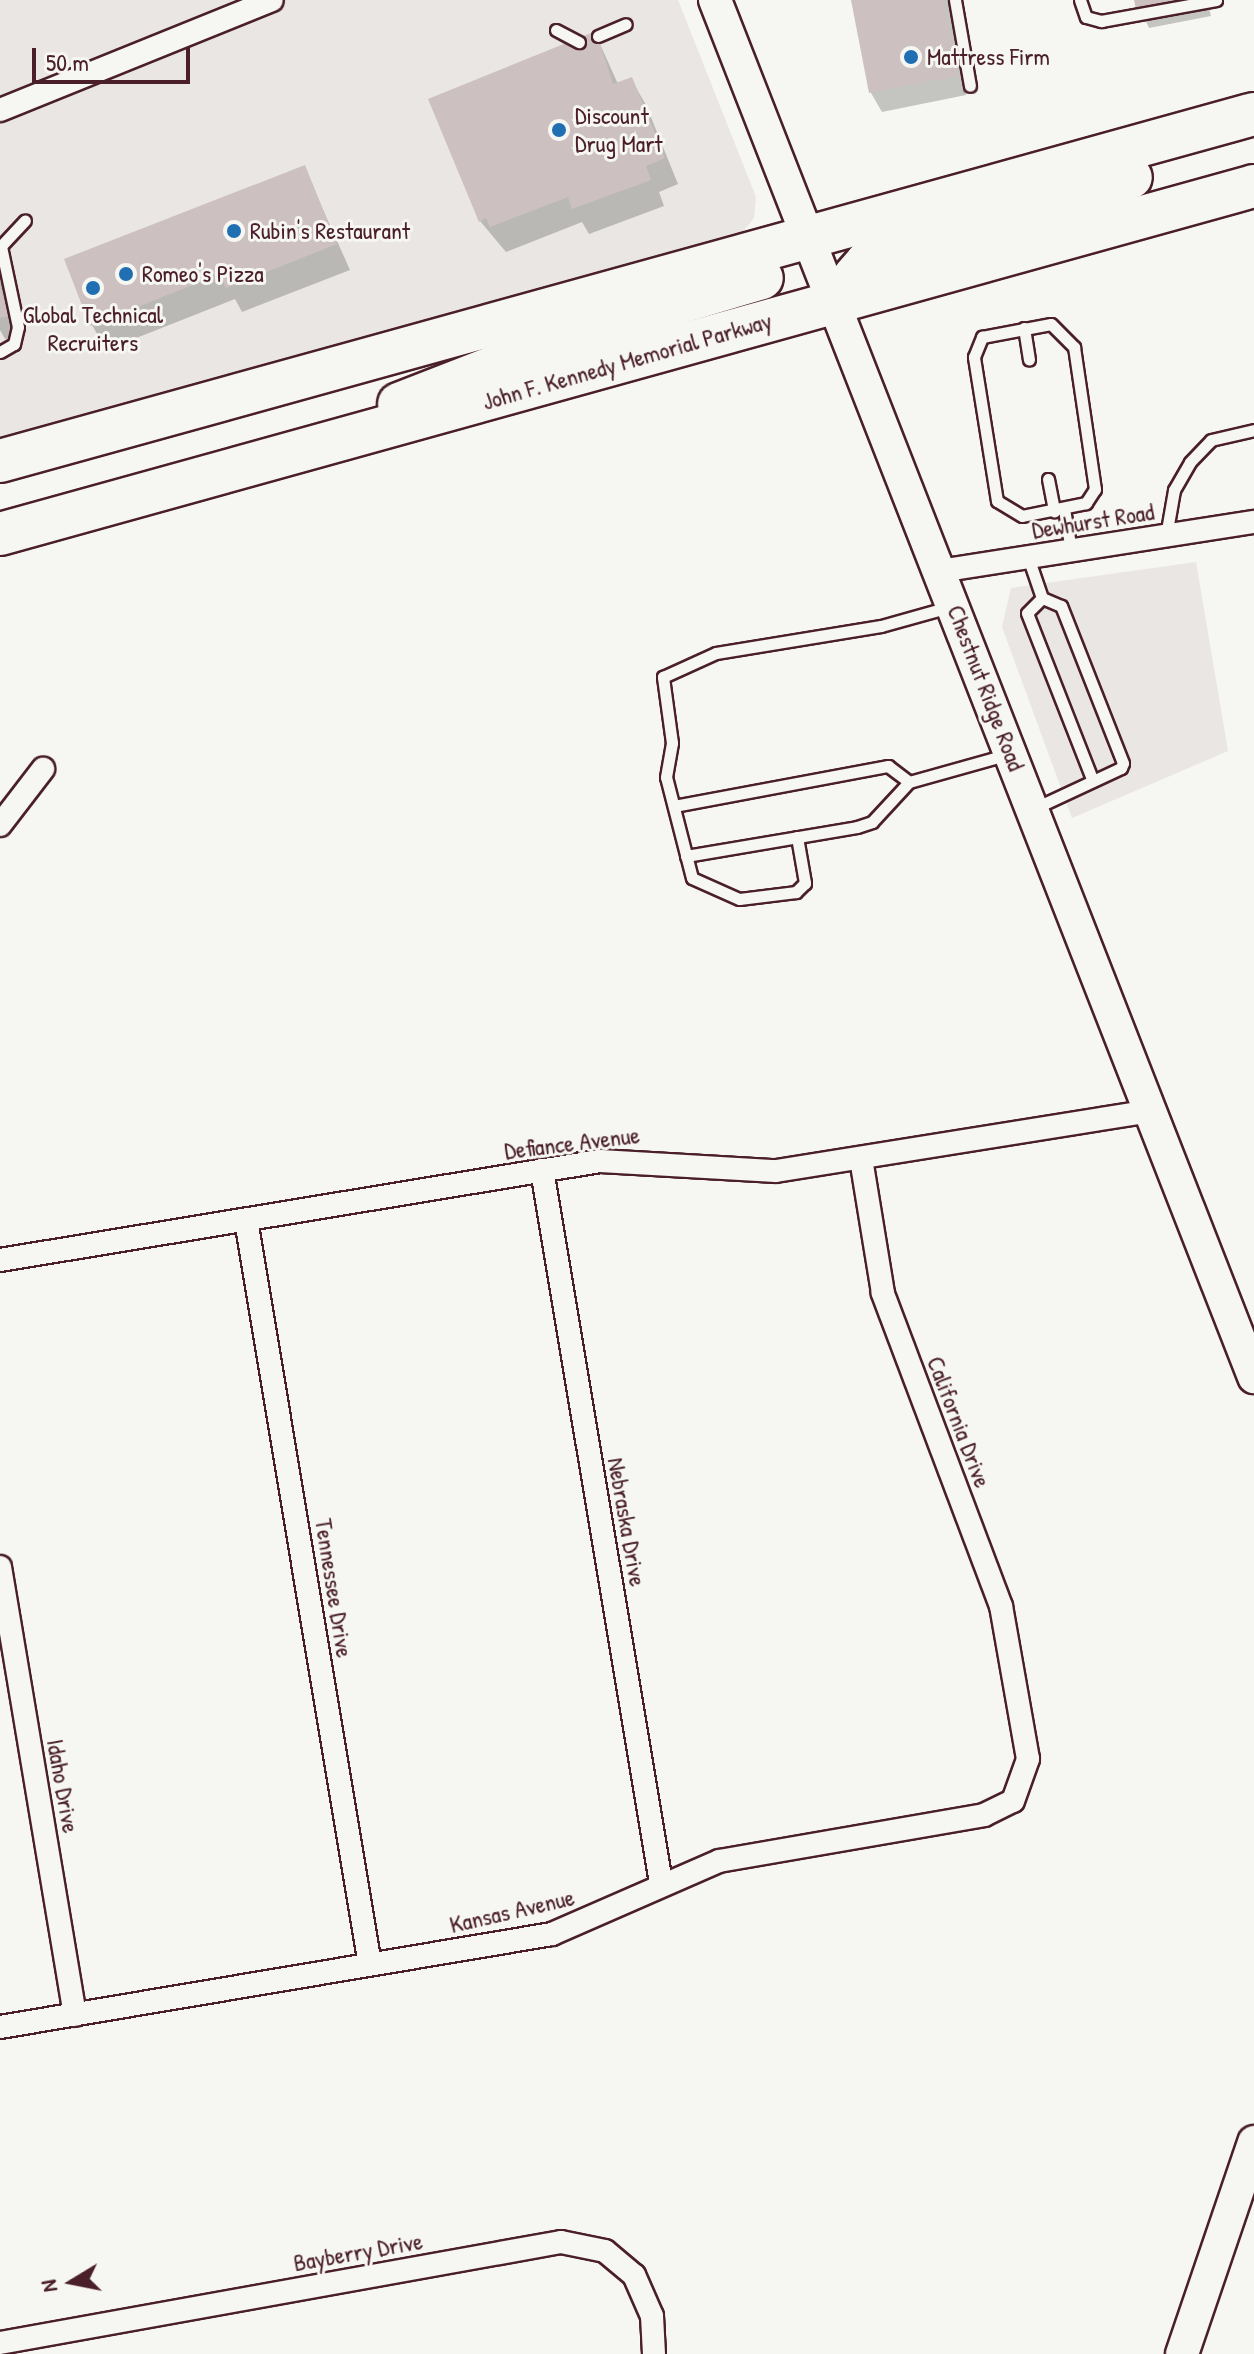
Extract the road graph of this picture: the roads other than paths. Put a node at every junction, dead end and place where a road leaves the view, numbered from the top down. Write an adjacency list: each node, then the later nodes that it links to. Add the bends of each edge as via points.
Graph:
1 (272, 0): 11 (street)
2 (715, 0): 16 (street, Chestnut Ridge Road)
3 (955, 0): 10 (lane)
4 (1080, 0): 5 (lane, via 1086,17 1101,21)
5 (1216, 0)
6 (626, 24): 8 (lane)
7 (556, 30): 9 (lane)
8 (598, 36)
9 (579, 42)
10 (970, 86)
11 (0, 110)
12 (1254, 114): 16 (highway)
13 (1254, 138): 17 (highway, via 867,262)
14 (1254, 186): 17 (highway, John F. Kennedy Memorial Parkway)
15 (25, 220): 19 (lane, via 1,246 18,327 14,344)
16 (809, 239): 17 (street, Chestnut Ridge Road); 22 (highway); 24 (highway, via 753,284 594,328)
17 (833, 301): 24 (highway, John F. Kennedy Memorial Parkway); 31 (street, Chestnut Ridge Road)
18 (1024, 328): 20 (lane); 25 (lane, via 1051,324 1074,347 1095,489 1086,503); 25 (lane, via 982,337 974,357 995,486 1007,512)
19 (0, 352)
20 (1029, 360)
21 (1254, 430): 28 (lane, via 1211,440 1190,462 1174,490)
22 (0, 461)
23 (1048, 479): 25 (lane)
24 (159, 492): 27 (highway, John F. Kennedy Memorial Parkway)
25 (1059, 510): 29 (lane)
26 (1254, 522): 28 (street, Dewhurst Road)
27 (0, 534)
28 (1166, 536): 29 (street, Dewhurst Road)
29 (1071, 550): 30 (street, Dewhurst Road)
30 (1028, 557): 31 (street, Dewhurst Road); 32 (lane)
31 (940, 571): 33 (street, Chestnut Ridge Road)
32 (1042, 598): 36 (lane, via 1027,613); 36 (lane, via 1061,606 1123,763)
33 (954, 606): 34 (street, Chestnut Ridge Road); 38 (lane, via 881,626 716,653 668,669 662,687)
34 (1011, 753): 37 (lane); 39 (street, Chestnut Ridge Road)
35 (43, 769): 40 (street)
36 (1093, 781): 39 (lane)
37 (909, 782): 38 (lane, via 888,766); 41 (lane, via 872,822)
38 (674, 806): 42 (lane)
39 (1033, 810): 43 (street, Chestnut Ridge Road)
40 (0, 825)
41 (797, 837): 42 (lane); 42 (lane, via 805,883 796,892 739,899 707,890 692,878)
42 (686, 856)
43 (1150, 1111): 44 (street, Defiance Avenue); 48 (street, Chestnut Ridge Road)
44 (861, 1159): 45 (street, Defiance Avenue, via 776,1171 650,1159); 50 (street, California Drive, via 883,1293 994,1581)
45 (542, 1170): 46 (street, Defiance Avenue); 51 (street, Nebraska Drive)
46 (246, 1220): 47 (street, Defiance Avenue); 52 (street, Tennessee Drive)
47 (0, 1260)
48 (1254, 1377)
49 (0, 1567): 53 (street, Idaho Drive)
50 (1018, 1701): 51 (street, Kansas Avenue, via 1027,1777 1001,1809 719,1861)
51 (661, 1883): 52 (street, Kansas Avenue, via 552,1934)
52 (370, 1965): 53 (street, Kansas Avenue)
53 (75, 2015): 54 (street, Kansas Avenue)
54 (0, 2027)
55 (1254, 2142): 58 (street)
56 (0, 2343): 57 (street, Bayberry Drive, via 561,2242 605,2251 634,2275 652,2316)
57 (654, 2354)
58 (1182, 2354)

